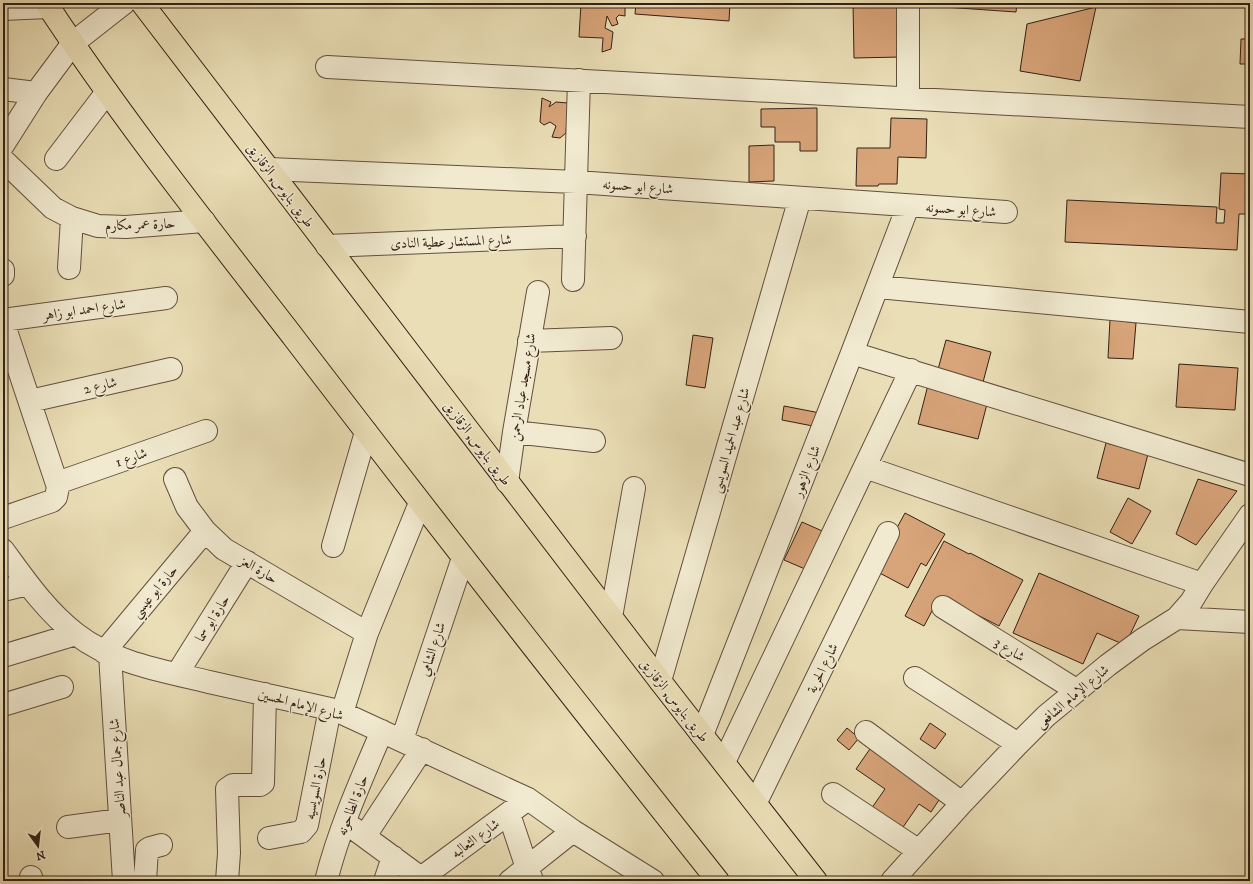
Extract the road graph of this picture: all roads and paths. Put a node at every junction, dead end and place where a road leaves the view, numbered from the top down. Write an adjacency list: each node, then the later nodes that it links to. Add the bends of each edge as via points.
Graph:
1 (124, 3): 6 (street)
2 (142, 3): 17 (main road, طريق بنايوس, الزقازيق)
3 (908, 3): 12 (street)
4 (47, 5): 5 (street); 6 (main road)
5 (3, 10)
6 (73, 43): 10 (main road); 11 (street)
7 (327, 67): 8 (street)
8 (580, 80): 12 (street); 18 (street)
9 (3, 89): 11 (street)
10 (107, 92): 15 (street); 23 (main road)
11 (36, 93): 14 (street)
12 (908, 98): 13 (street)
13 (1250, 117)
14 (3, 145)
15 (56, 159)
16 (3, 160): 22 (street, حارة عمر مكارم, via 53,208)
17 (269, 169): 18 (street, شارع ابو حسونه); 25 (main road, طريق بنايوس, الزقازيق)
18 (576, 182): 19 (street, شارع ابو حسونه); 24 (street)
19 (800, 198): 20 (street, شارع ابو حسونه); 74 (street, شارع عبد الحميد السويسي)
20 (908, 206): 21 (street, شارع ابو حسونه); 30 (street, شارع الزهور)
21 (1006, 212)
22 (72, 218): 23 (street, حارة عمر مكارم, via 98,226 126,227); 26 (street)
23 (204, 221): 42 (main road)
24 (574, 236): 25 (street, شارع المستشار عطية النادى); 29 (street)
25 (327, 246): 48 (main road, طريق بنايوس, الزقازيق)
26 (69, 268)
27 (3, 270): 28 (street)
28 (3, 275)
29 (573, 280)
30 (878, 287): 33 (street); 37 (street, شارع الزهور)
31 (538, 292): 36 (street, شارع مسجد عباد الرحمن)
32 (166, 298): 34 (street, شارع احمد ابو زاهر)
33 (1250, 322)
34 (4, 329): 40 (street)
35 (611, 338): 36 (street)
36 (529, 341): 43 (street, شارع مسجد عباد الرحمن)
37 (852, 353): 39 (street); 84 (street, شارع الزهور)
38 (171, 369): 40 (street, شارع 2)
39 (910, 370): 45 (street); 46 (street)
40 (30, 401): 49 (street)
41 (206, 431): 49 (street, شارع 1)
42 (366, 432): 51 (main road); 57 (street)
43 (514, 432): 44 (street); 48 (street, شارع مسجد عباد الرحمن)
44 (594, 441)
45 (865, 467): 62 (street); 88 (street)
46 (1250, 475)
47 (175, 479): 54 (street, حارة العز, via 187,507)
48 (507, 482): 65 (main road, طريق بنايوس, الزقازيق)
49 (57, 483): 53 (street, via 58,492 52,501)
50 (634, 488): 65 (street)
51 (420, 503): 59 (main road); 68 (street, حارة السويسيه)
52 (1250, 515): 56 (street, شارع الإمام الشافعى)
53 (3, 518)
54 (205, 531): 60 (street, حارة العز, via 224,549); 70 (street, حارة ابو عيسي)
55 (888, 532): 91 (street, شارع الحرية)
56 (1243, 535): 62 (street, شارع الإمام الشافعى)
57 (333, 546)
58 (3, 550): 61 (street, شارع الإمام الحسين)
59 (463, 558): 85 (street, شارع الشامي); 111 (main road)
60 (247, 562): 68 (street, حارة العز); 72 (street, حارة ابو سما)
61 (28, 584): 63 (street); 69 (street, شارع الإمام الحسين, via 50,611)
62 (1202, 584): 66 (street, شارع الإمام الشافعى, via 1192,602)
63 (3, 590)
64 (943, 607): 76 (street, شارع 3)
65 (611, 618): 74 (main road, طريق بنايوس, الزقازيق)
66 (1177, 618): 67 (street); 76 (street, شارع الإمام الشافعى, via 1142,640)
67 (1250, 622)
68 (367, 633): 80 (street, حارة السويسيه)
69 (76, 634): 70 (street, شارع الإمام الحسين); 71 (street)
70 (107, 653): 72 (street, شارع الإمام الحسين); 94 (street, شارع جمال عبد الناصر)
71 (3, 656)
72 (177, 674): 77 (street, شارع الإمام الحسين)
73 (915, 678): 86 (street)
74 (660, 681): 84 (main road, طريق بنايوس, الزقازيق)
75 (62, 688): 79 (street)
76 (1076, 690): 86 (street, شارع الإمام الشافعى)
77 (265, 694): 80 (street, شارع الإمام الحسين); 107 (street, via 263,783 233,784 227,789)
78 (3, 702): 79 (street)
79 (3, 705): 81 (street)
80 (336, 711): 82 (street, شارع الإمام الحسين); 99 (street, حارة السويسيه, via 308,825 301,832)
81 (3, 721)
82 (382, 731): 85 (street, شارع الإمام الحسين); 95 (street, حارة الطاحونه)
83 (866, 732): 92 (street)
84 (702, 735): 88 (main road, طريق بنايوس, الزقازيق)
85 (402, 740): 87 (street, شارع الإمام الحسين)
86 (1018, 744): 92 (street, شارع الإمام الشافعى)
87 (422, 749): 90 (street, شارع الإمام الحسين); 98 (street)
88 (724, 762): 91 (main road, طريق بنايوس, الزقازيق)
89 (833, 794): 101 (street)
90 (528, 799): 93 (street, شارع الثعالبه); 97 (street, شارع الإمام الحسين)
91 (756, 802): 112 (main road, طريق بنايوس, الزقازيق)
92 (962, 803): 101 (street, شارع الإمام الشافعى)
93 (509, 814): 103 (street); 104 (street, شارع الثعالبه)
94 (120, 820): 96 (street); 105 (street, شارع جمال عبد الناصر)
95 (345, 821): 98 (street, شارع الثعالبه); 108 (street, حارة الطاحونه)
96 (68, 827)
97 (573, 831): 103 (street); 110 (street, شارع الإمام الحسين)
98 (365, 836): 102 (street, شارع الثعالبه)
99 (269, 838)
100 (161, 845): 106 (street, via 147,850)
101 (918, 852): 113 (street, شارع الإمام الشافعى)
102 (393, 857): 104 (street, شارع الثعالبه); 109 (street)
103 (523, 877)
104 (420, 879)
105 (124, 881)
106 (145, 881)
107 (227, 881)
108 (326, 881)
109 (385, 881)
110 (653, 881)
111 (718, 881)
112 (816, 881)
113 (892, 881)

